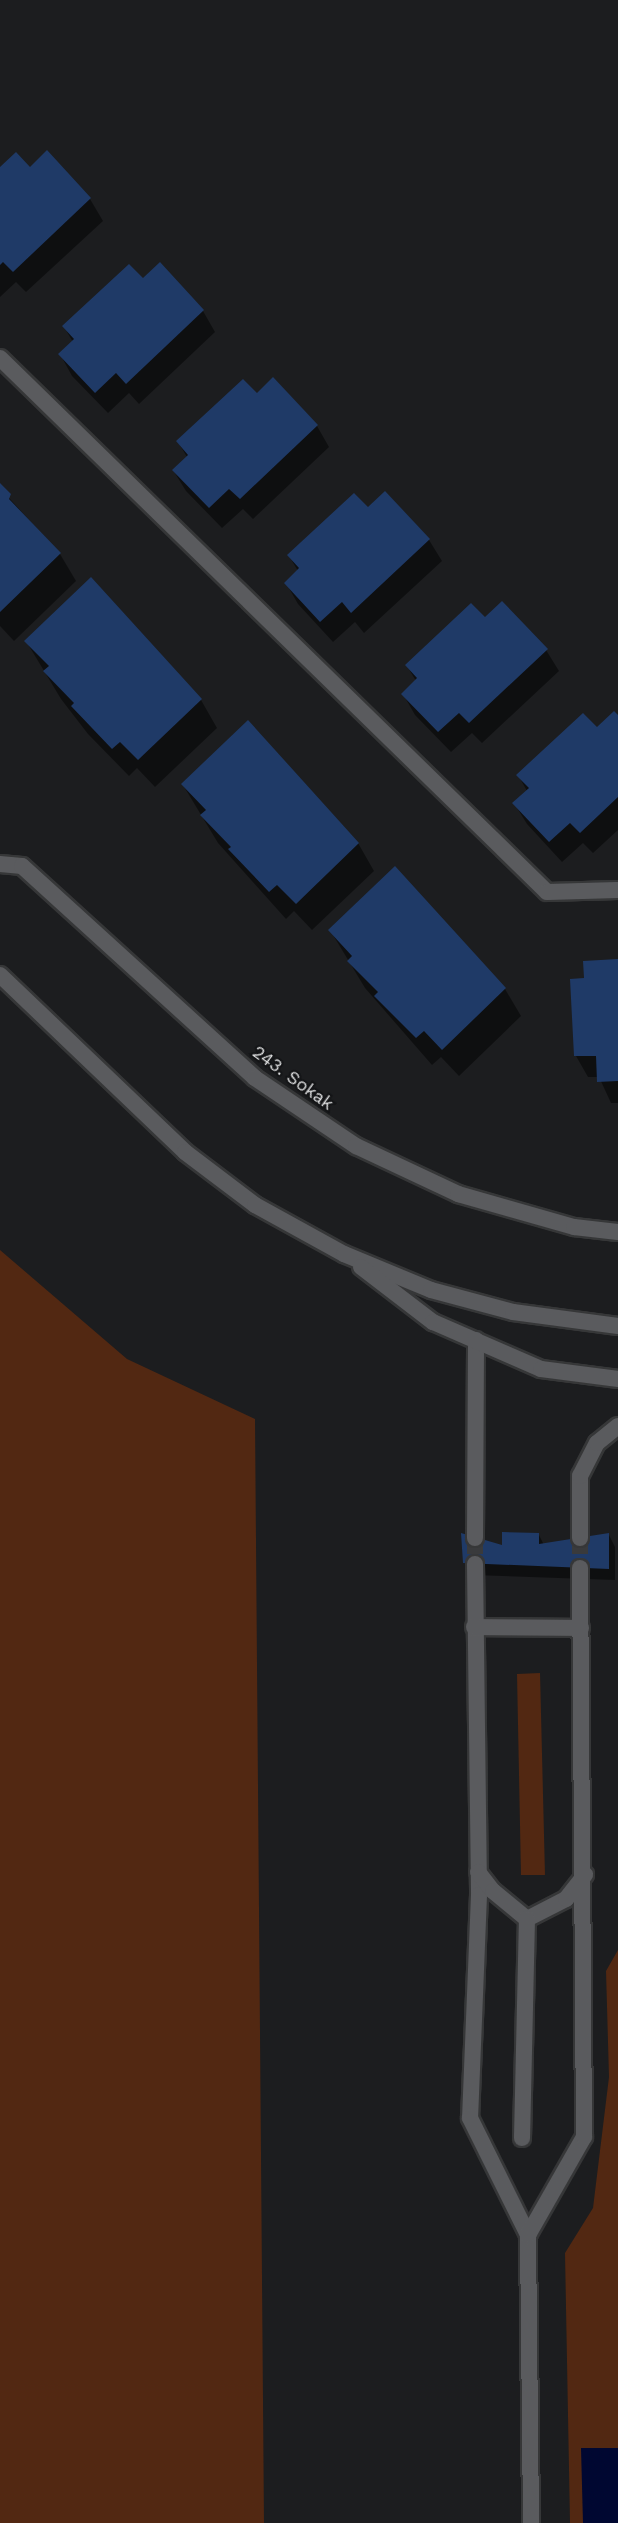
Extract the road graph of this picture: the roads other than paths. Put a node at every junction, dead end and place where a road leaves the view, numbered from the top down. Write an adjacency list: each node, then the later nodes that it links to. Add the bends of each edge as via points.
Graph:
1 (0, 358): 3 (street, via 547,892)
2 (0, 864): 5 (street, 243. Sokak, via 22,866 255,1078 356,1146 458,1194 574,1227)
3 (618, 890)
4 (0, 975): 6 (street, via 185,1152 255,1205)
5 (618, 1232)
6 (344, 1254): 7 (street, via 431,1290 513,1312); 8 (street, via 433,1322)
7 (618, 1326)
8 (476, 1340): 9 (street, via 541,1369); 11 (street)
9 (618, 1378)
10 (618, 1426): 12 (street, via 597,1443 580,1476)
11 (475, 1538)
12 (580, 1538)
13 (475, 1564): 15 (street)
14 (580, 1568): 16 (street)
15 (474, 1628): 16 (street); 17 (street)
16 (581, 1628): 18 (street)
17 (478, 1872): 19 (street, via 493,1891); 21 (street, via 470,2118)
18 (585, 1875): 19 (street, via 566,1899); 21 (street, via 584,2137)
19 (527, 1919): 20 (street)
20 (522, 2138)
21 (528, 2235): 22 (street)
22 (531, 2523)

